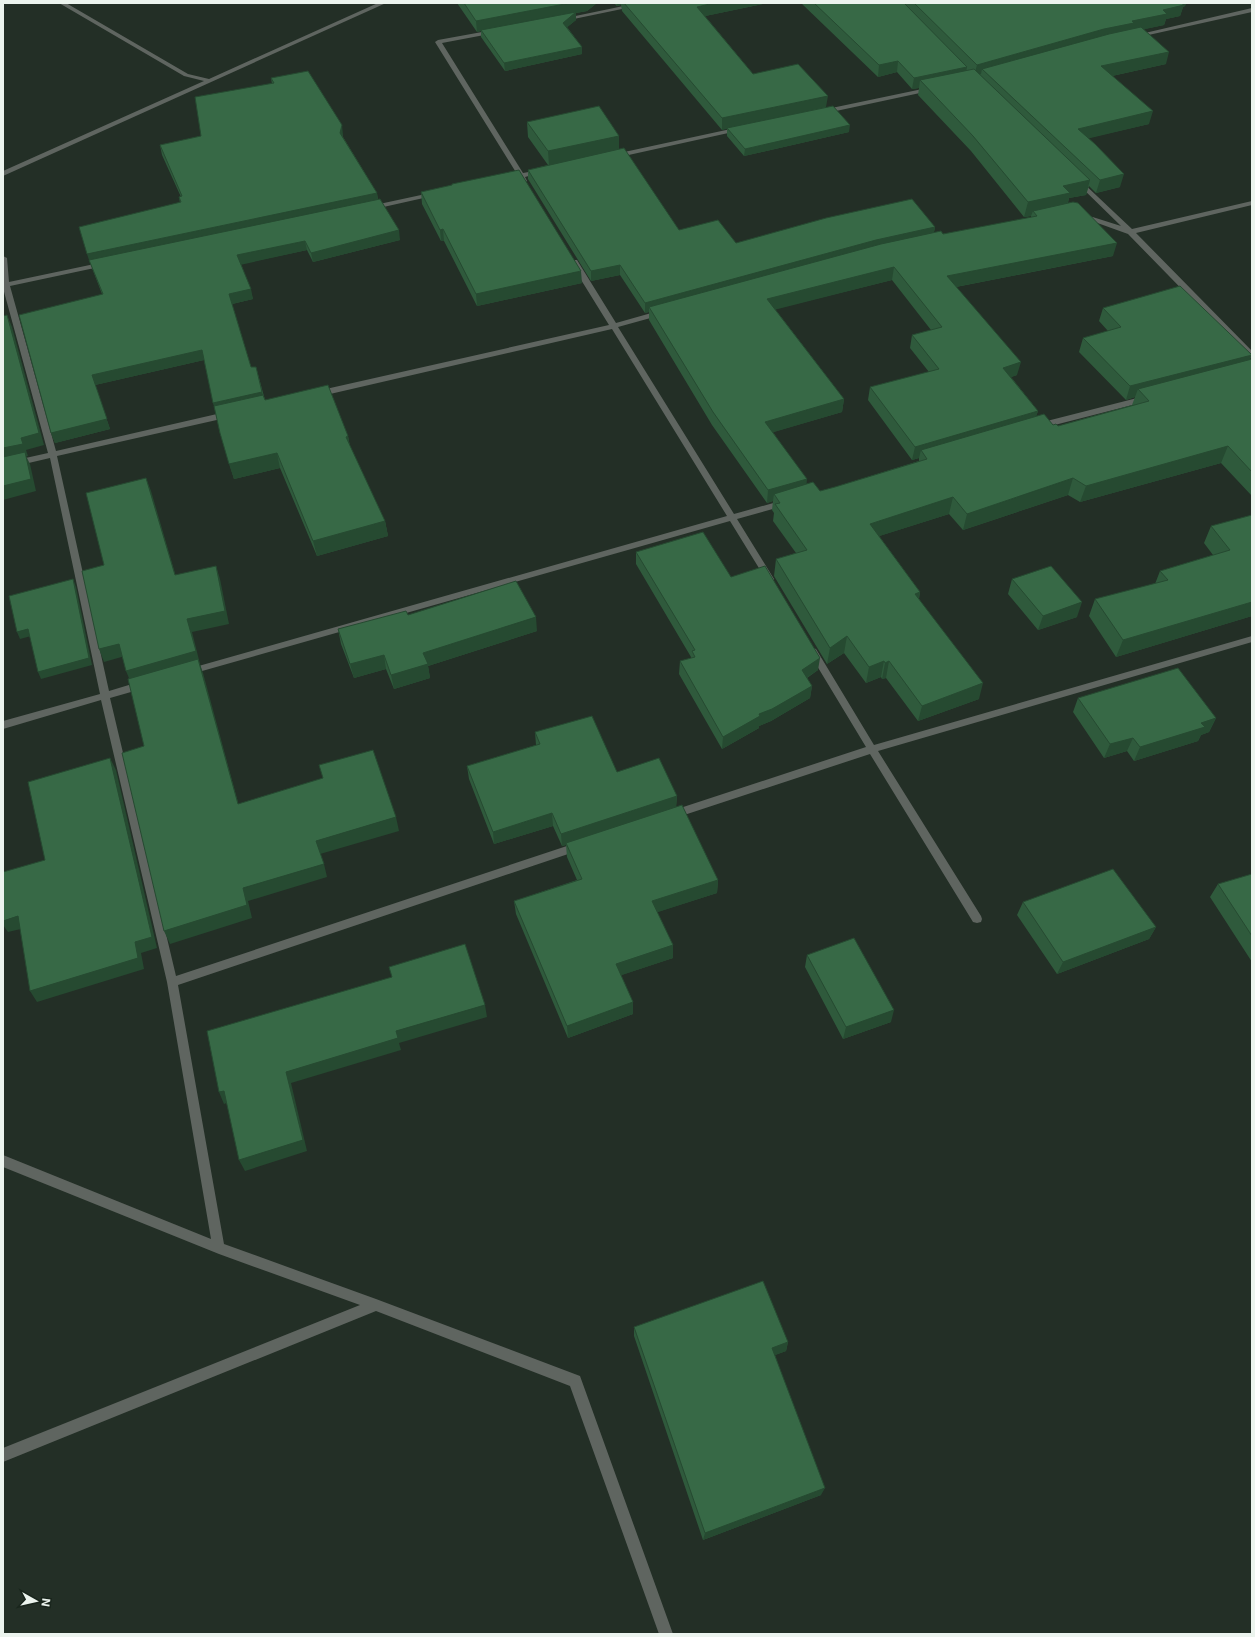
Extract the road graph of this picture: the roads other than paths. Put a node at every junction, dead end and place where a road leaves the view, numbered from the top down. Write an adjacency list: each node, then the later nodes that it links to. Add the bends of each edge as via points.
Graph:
1 (62, 3): 8 (street, via 186,75)
2 (383, 3): 8 (street)
3 (648, 3): 5 (street)
4 (1252, 10): 7 (street)
5 (555, 20)
6 (501, 31): 15 (street, via 438,42)
7 (1125, 38)
8 (211, 80): 14 (street)
9 (942, 86): 10 (street)
10 (817, 113)
11 (747, 128): 12 (street)
12 (607, 158)
13 (544, 171): 15 (street)
14 (3, 174)
15 (521, 176): 17 (street); 18 (street)
16 (1075, 178): 23 (street)
17 (505, 179)
18 (529, 189)
19 (443, 192): 21 (street)
20 (1252, 203): 23 (street)
21 (365, 209)
22 (1070, 211): 23 (street)
23 (1131, 232): 30 (street)
24 (569, 254): 29 (street)
25 (3, 258): 27 (street)
26 (115, 262): 27 (street)
27 (6, 285): 35 (street)
28 (667, 311): 29 (street)
29 (614, 326): 31 (street); 38 (street)
30 (1252, 356)
31 (310, 396)
32 (1154, 396): 34 (street)
33 (240, 412): 35 (street)
34 (1027, 430)
35 (53, 455): 36 (street); 44 (street)
36 (3, 466)
37 (791, 501): 38 (street)
38 (733, 518): 39 (street); 42 (street)
39 (774, 586)
40 (1252, 639): 46 (street)
41 (806, 640): 46 (street)
42 (181, 674)
43 (151, 683): 44 (street)
44 (105, 696): 45 (street); 50 (street)
45 (3, 725)
46 (872, 749): 47 (street); 49 (street)
47 (661, 819)
48 (586, 844): 50 (street)
49 (977, 919)
50 (172, 982): 52 (street)
51 (3, 1161): 52 (street)
52 (219, 1248): 53 (street)
53 (376, 1305): 54 (street); 55 (street, via 575,1381)
54 (3, 1455)
55 (666, 1634)

